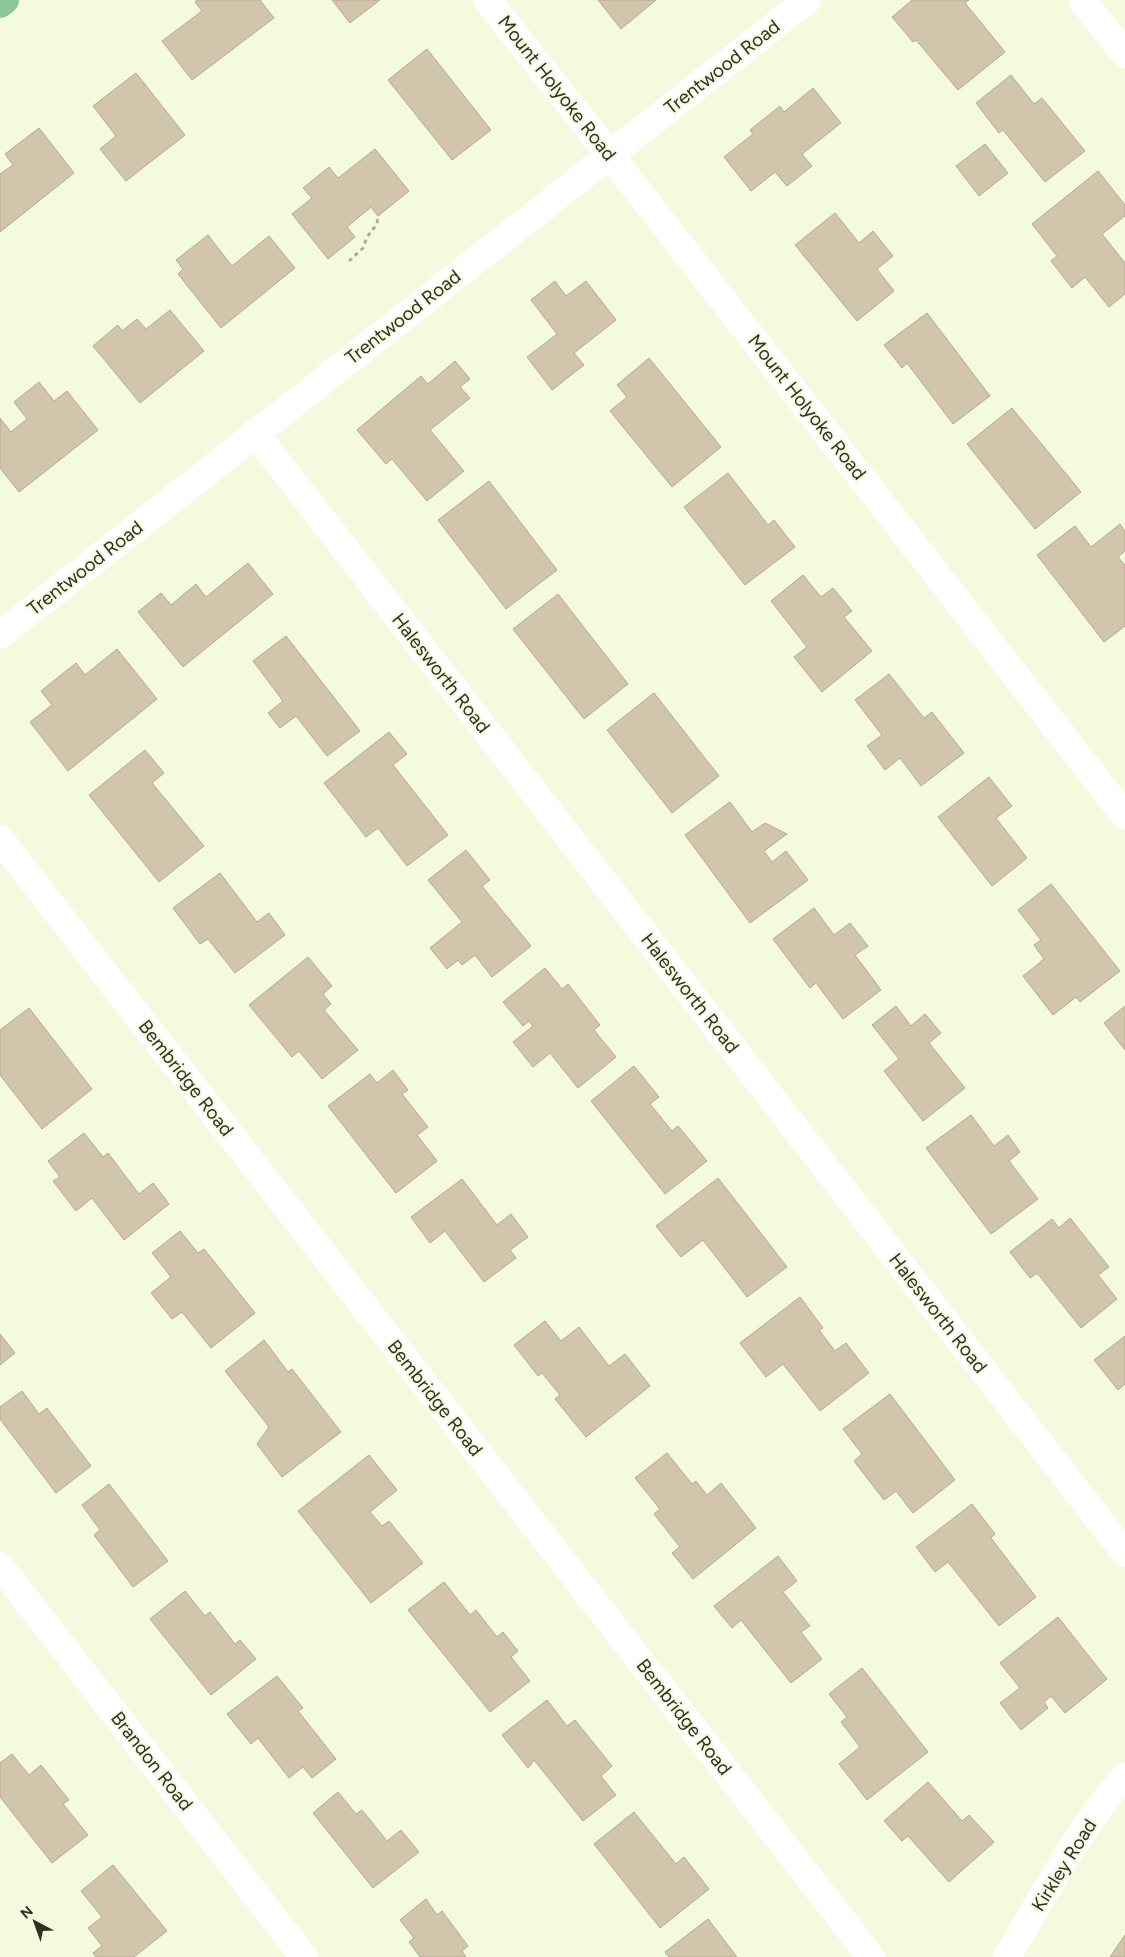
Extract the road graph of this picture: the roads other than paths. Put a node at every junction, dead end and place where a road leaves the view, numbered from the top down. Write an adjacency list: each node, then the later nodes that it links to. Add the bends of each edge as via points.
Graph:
1 (5, 0): 5 (main road)
2 (487, 0): 7 (street, Mount Holyoke Road)
3 (807, 0): 7 (street, Trentwood Road)
4 (1082, 0): 6 (street)
5 (0, 4)
6 (1125, 54)
7 (610, 155): 8 (street, Trentwood Road); 10 (street, Mount Holyoke Road)
8 (254, 433): 9 (street, Trentwood Road); 12 (street, Halesworth Road)
9 (0, 635)
10 (1125, 816)
11 (0, 839): 16 (street, Bembridge Road)
12 (1125, 1553)
13 (0, 1566): 15 (street, Brandon Road)
14 (1125, 1776): 17 (street, Kirkley Road, via 1109,1794 1059,1869)
15 (304, 1957)
16 (871, 1957)
17 (1007, 1957)

